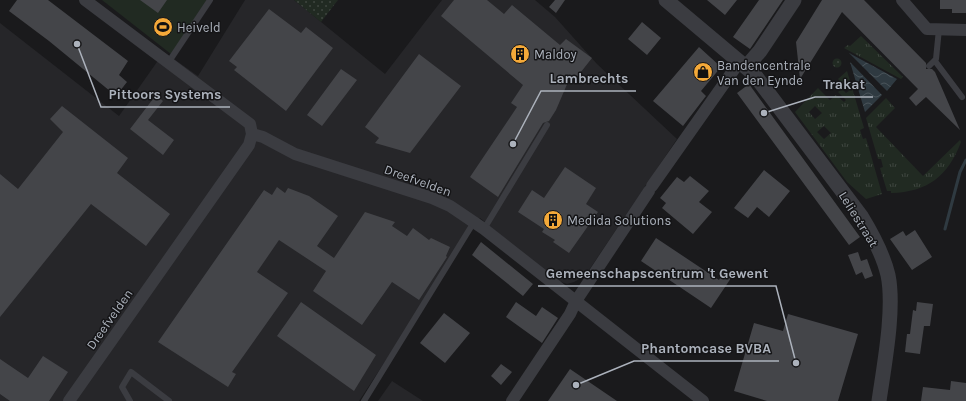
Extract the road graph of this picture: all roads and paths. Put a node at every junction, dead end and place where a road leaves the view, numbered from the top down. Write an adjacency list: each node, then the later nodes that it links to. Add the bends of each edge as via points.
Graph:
1 (86, 0): 9 (street)
2 (210, 0): 9 (lane)
3 (666, 0): 10 (street, Leliestraat)
4 (794, 0): 10 (street, via 760,51)
5 (902, 0): 6 (street, via 928,29)
6 (939, 29): 7 (street); 8 (lane)
7 (966, 30)
8 (935, 60): 11 (lane); 12 (lane)
9 (168, 63): 14 (street, via 250,124)
10 (744, 64): 17 (street, via 650,189); 24 (street, Leliestraat, via 861,216 875,240 888,275 890,302)
11 (929, 66)
12 (962, 97)
13 (547, 126): 16 (lane)
14 (252, 134): 15 (street, Dreefvelden, via 295,154 432,198); 18 (street, Dreefvelden, via 249,145)
15 (474, 222): 16 (street, Dreefvelden); 21 (lane)
16 (484, 229): 17 (street, Dreefvelden)
17 (576, 301): 22 (street); 23 (street, Dreefvelden)
18 (69, 401)
19 (130, 401): 20 (lane, via 122,387 131,372)
20 (169, 401)
21 (364, 401)
22 (512, 401)
23 (703, 401)
24 (879, 401)

